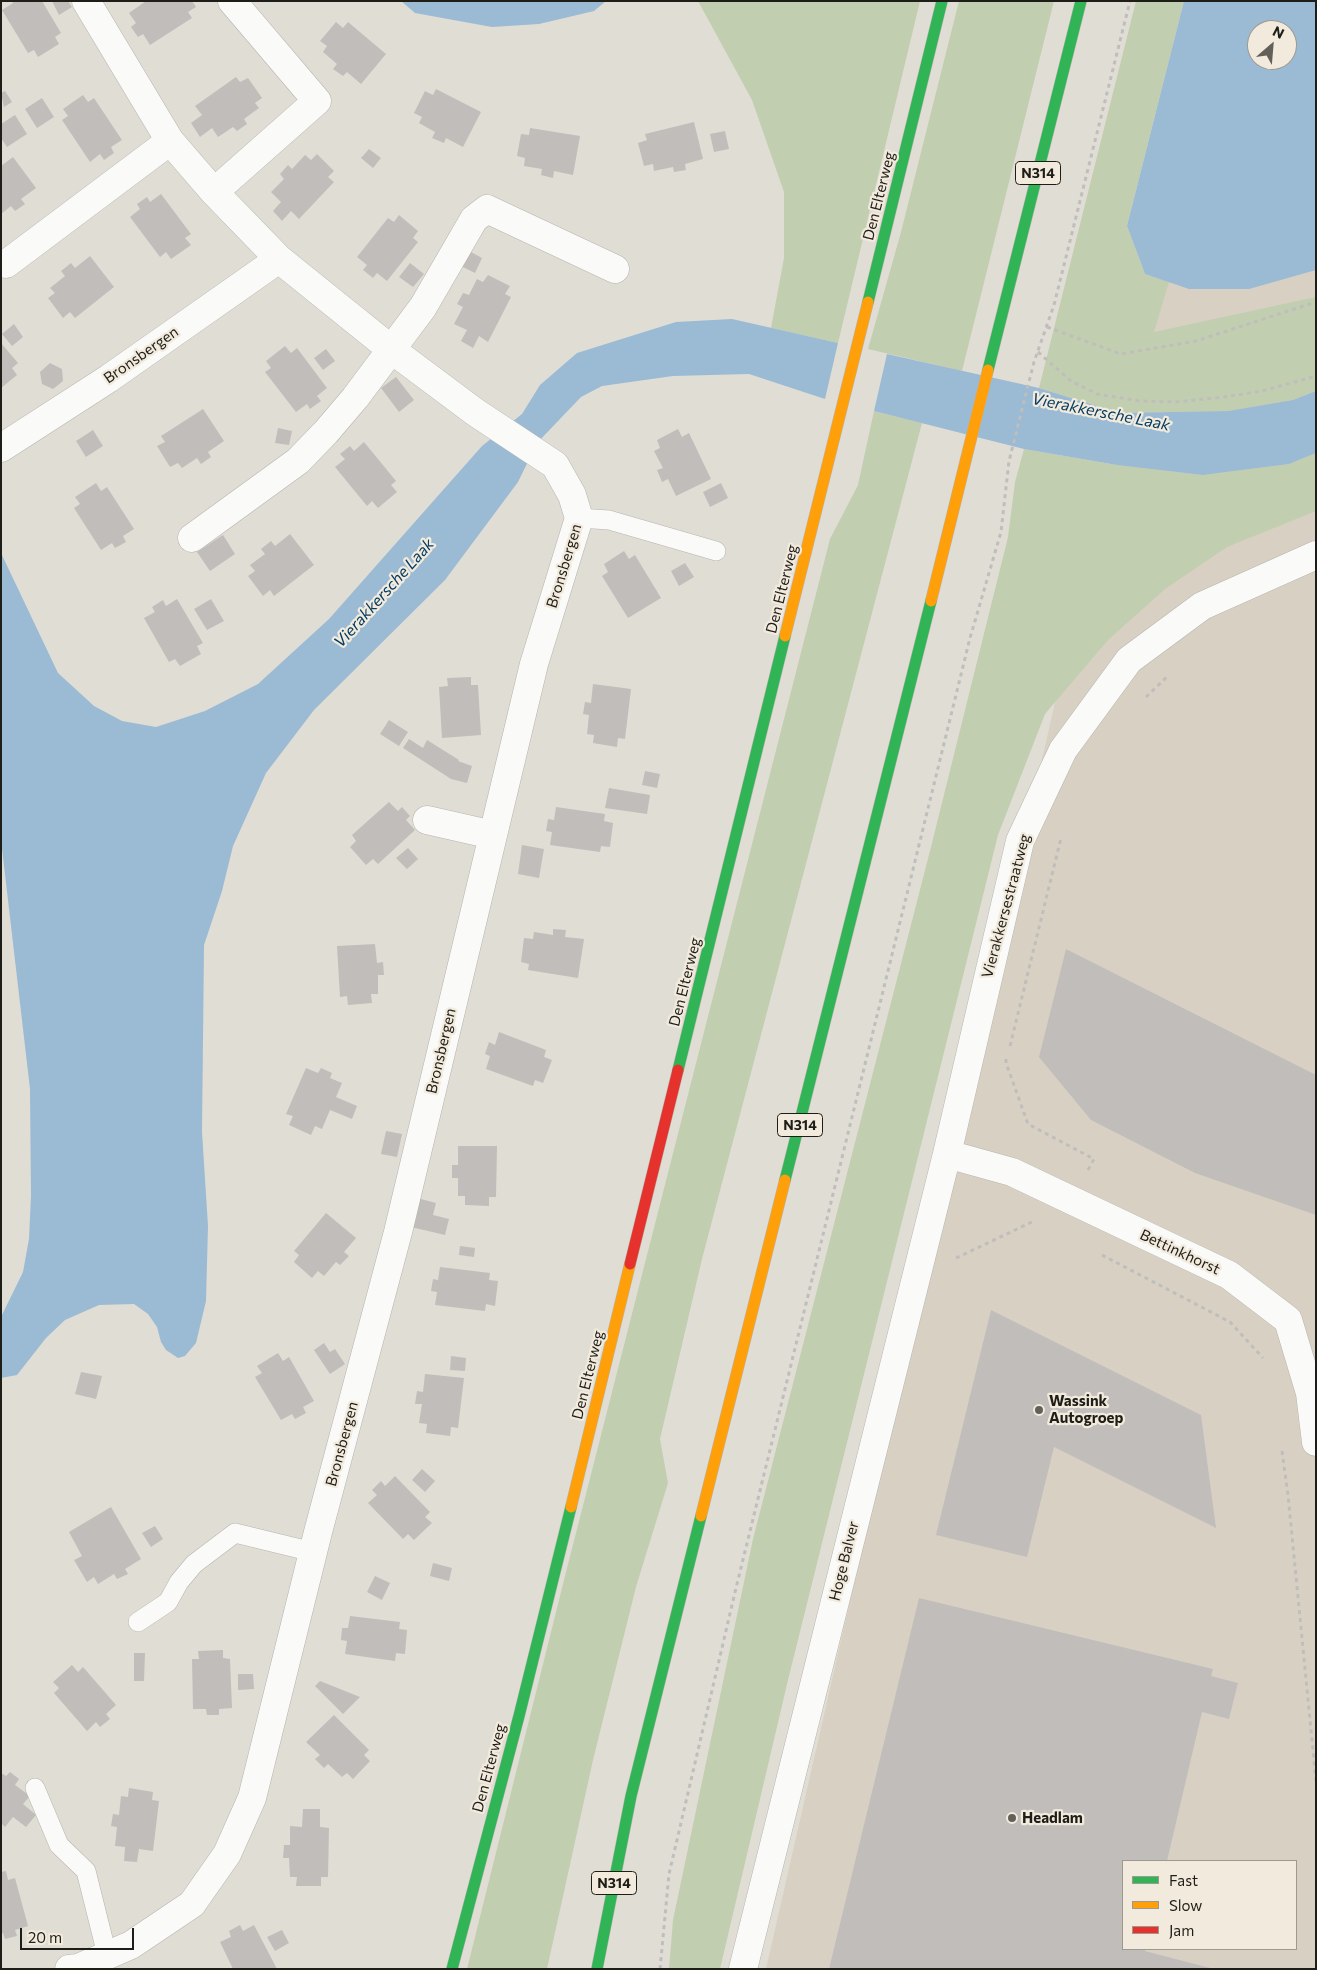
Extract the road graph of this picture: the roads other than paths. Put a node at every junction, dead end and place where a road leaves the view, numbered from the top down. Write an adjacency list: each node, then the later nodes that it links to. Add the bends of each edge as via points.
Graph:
1 (86, 1): 5 (street, Bronsbergen)
2 (232, 1): 6 (street, via 317,101)
3 (942, 1): 25 (main road, Den Elterweg, via 519,1716)
4 (1081, 1): 26 (main road, N314, via 631,1796)
5 (170, 142): 6 (street, Bronsbergen); 8 (street)
6 (214, 192): 7 (street, Bronsbergen)
7 (279, 260): 10 (street, Bronsbergen); 11 (street, Bronsbergen)
8 (6, 264)
9 (614, 270): 10 (street, via 487,210 474,219 423,307)
10 (392, 350): 12 (street, Bronsbergen, via 475,412 555,465 572,495); 13 (street, via 332,426 298,461)
11 (1, 448)
12 (579, 518): 14 (lane, via 609,520); 17 (street, Bronsbergen, via 534,664)
13 (192, 538)
14 (716, 551)
15 (1316, 555): 18 (street, Vierakkersestraatweg, via 1202,606 1129,660 1063,750 1020,841)
16 (428, 820): 17 (street)
17 (493, 835): 20 (street, Bronsbergen, via 398,1232)
18 (947, 1154): 19 (street, Bettinkhorst, via 1012,1172 1229,1274 1288,1320 1310,1393); 27 (street, Hoge Balver)
19 (1316, 1442)
20 (314, 1552): 21 (lane, via 235,1533 194,1564 168,1602); 23 (street, Bronsbergen, via 252,1798 227,1854 192,1904 131,1945)
21 (138, 1622)
22 (34, 1788): 23 (lane, via 59,1844 86,1871)
23 (108, 1956): 24 (street, Bronsbergen)
24 (69, 1969)
25 (452, 1969)
26 (597, 1969)
27 (743, 1969)

